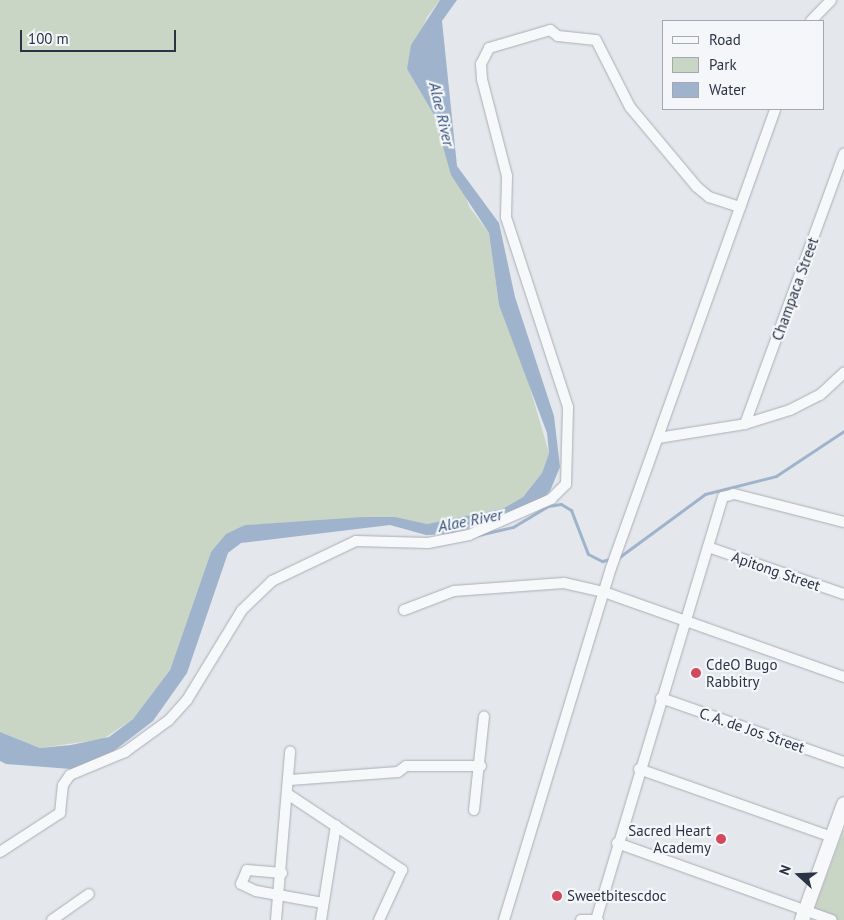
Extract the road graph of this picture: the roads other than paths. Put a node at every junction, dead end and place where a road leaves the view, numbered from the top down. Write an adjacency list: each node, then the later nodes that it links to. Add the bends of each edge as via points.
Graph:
1 (831, 0): 2 (street)
2 (812, 20)
3 (776, 110): 5 (street)
4 (844, 154): 7 (street, Champaca Street)
5 (740, 207): 8 (street); 29 (street, via 710,197 697,187 630,107 596,40 558,36 550,30 488,48 481,64 482,79 507,176 506,217 568,407 566,484 551,499 469,534 428,543 356,542 272,581 242,610 187,700 169,720 125,752 70,775 63,785 60,813)
6 (844, 373): 7 (street, via 808,402)
7 (745, 424): 8 (street)
8 (658, 438): 11 (street)
9 (844, 522): 10 (street, via 728,494 720,502)
10 (708, 547): 12 (street, Apitong Street); 14 (street)
11 (604, 592): 13 (street, via 539,583 454,591); 14 (street); 39 (street)
12 (844, 594)
13 (404, 610)
14 (686, 621): 15 (street); 16 (street)
15 (844, 677)
16 (661, 698): 19 (street, C. A. de Jos Street); 21 (street)
17 (484, 717): 20 (street)
18 (290, 752): 22 (street)
19 (844, 762)
20 (481, 766): 22 (street, via 406,766 398,772); 25 (street)
21 (639, 769): 27 (street); 28 (street)
22 (290, 780): 23 (street)
23 (289, 795): 26 (street); 30 (street)
24 (844, 804): 27 (street)
25 (474, 810)
26 (336, 825): 33 (street); 38 (street, via 402,870)
27 (832, 837): 34 (street)
28 (617, 843): 34 (street); 41 (street)
29 (0, 852)
30 (282, 873): 32 (street); 32 (street, via 253,869 241,877 248,888)
31 (89, 894): 35 (street)
32 (279, 895): 33 (street); 36 (street)
33 (323, 903): 37 (street)
34 (803, 915): 42 (street)
35 (52, 920)
36 (276, 920)
37 (321, 920)
38 (379, 920)
39 (504, 920)
40 (581, 920): 41 (street)
41 (596, 920)
42 (832, 920)

